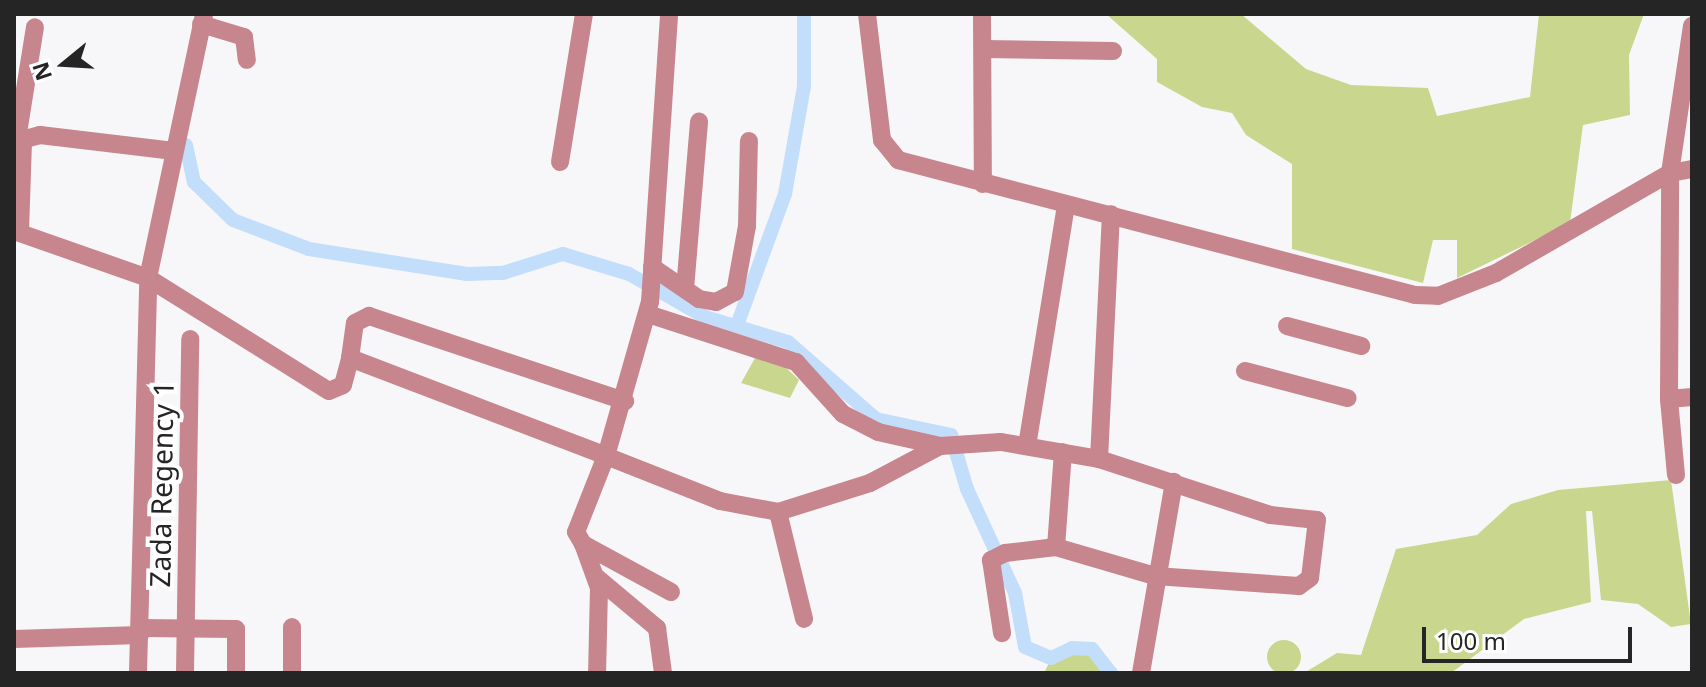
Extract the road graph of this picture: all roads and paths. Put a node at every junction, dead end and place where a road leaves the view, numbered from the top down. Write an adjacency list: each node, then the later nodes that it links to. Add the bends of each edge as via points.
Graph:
1 (584, 14): 16 (street)
2 (669, 14): 23 (street)
3 (867, 14): 19 (street, via 877,112 889,155)
4 (982, 14): 9 (street)
5 (202, 19): 11 (street, via 244,37); 15 (street)
6 (35, 27): 8 (street)
7 (1692, 29): 18 (street)
8 (23, 46): 13 (street)
9 (983, 49): 10 (street); 19 (street)
10 (1113, 51)
11 (247, 60)
12 (699, 122): 25 (street)
13 (18, 139): 15 (street, via 40,135); 22 (street)
14 (749, 141): 25 (street, via 747,226 735,292 716,302)
15 (174, 151): 24 (street)
16 (560, 162)
17 (1692, 169): 18 (street)
18 (1670, 173): 21 (street, via 1564,238 1438,296); 34 (street)
19 (983, 184): 20 (street)
20 (1066, 206): 21 (street); 37 (street)
21 (1111, 214): 40 (street)
22 (17, 231): 24 (street)
23 (652, 274): 25 (street); 26 (street)
24 (148, 278): 30 (street, via 329,391 343,385); 52 (street)
25 (685, 289)
26 (649, 308): 35 (street); 36 (street, via 796,362 843,414 878,432)
27 (1287, 326): 29 (street)
28 (190, 339): 51 (street, Zada Regency 1)
29 (1361, 346)
30 (350, 358): 35 (street, via 355,323 369,316); 39 (street)
31 (1245, 371): 33 (street)
32 (1692, 397): 34 (street)
33 (1347, 398)
34 (1669, 399): 41 (street)
35 (625, 401): 39 (street)
36 (947, 444): 37 (street); 43 (street, via 870,483)
37 (1027, 446): 38 (street)
38 (1063, 452): 40 (street); 45 (street)
39 (606, 456): 43 (street, via 720,501); 44 (street, via 578,522)
40 (1099, 459): 42 (street)
41 (1676, 475)
42 (1174, 482): 46 (street); 46 (street, via 1270,515 1317,520 1310,578 1299,586)
43 (778, 512): 49 (street)
44 (583, 544): 47 (street); 48 (street)
45 (1056, 547): 46 (street); 53 (street, via 1000,555)
46 (1155, 576): 61 (street)
47 (596, 577): 59 (street); 60 (street, via 657,628)
48 (671, 592)
49 (804, 619)
50 (292, 627): 58 (street)
51 (187, 629): 52 (street, Zada Regency 1); 56 (street, Zada Regency 1); 57 (street, Zada Regency 1, via 236,629)
52 (140, 631): 54 (street, Zada Regency 1); 55 (street)
53 (1002, 633)
54 (14, 639)
55 (138, 673)
56 (185, 673)
57 (236, 673)
58 (292, 673)
59 (597, 673)
60 (663, 673)
61 (1141, 673)

